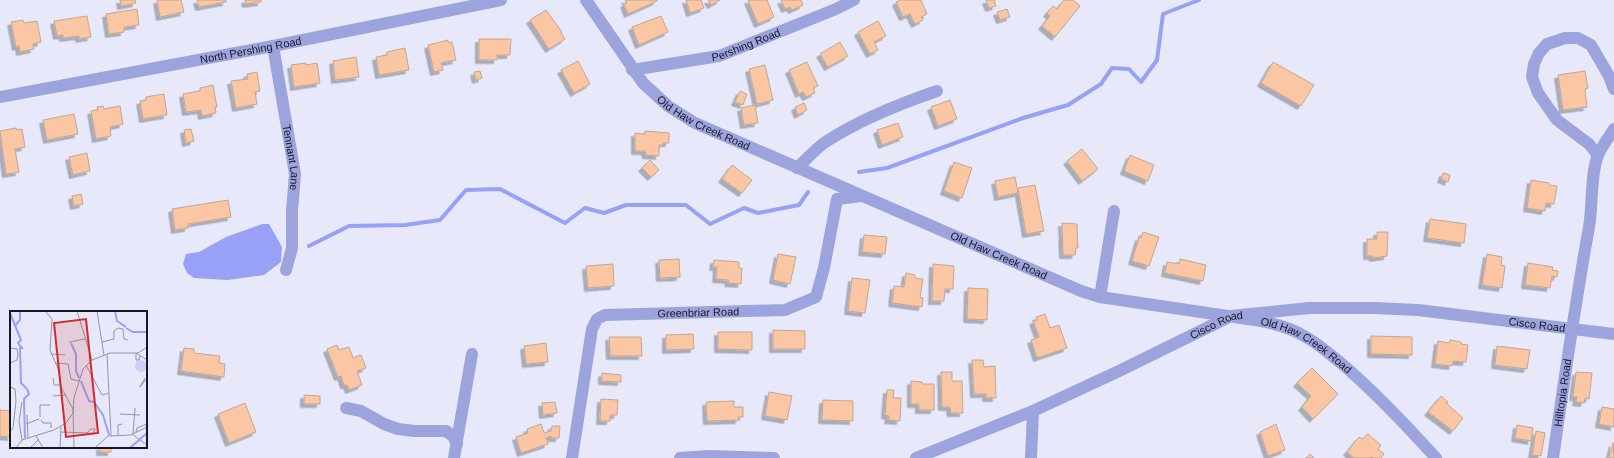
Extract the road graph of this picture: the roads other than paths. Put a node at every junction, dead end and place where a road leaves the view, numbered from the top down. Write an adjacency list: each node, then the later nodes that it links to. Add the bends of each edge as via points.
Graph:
1 (501, 0): 4 (street, North Pershing Road)
2 (586, 0): 5 (street, Old Haw Creek Road)
3 (854, 0): 5 (street, Pershing Road, via 719,56)
4 (273, 46): 8 (street, North Pershing Road); 14 (street, Tennant Lane, via 295,174 292,248)
5 (632, 70): 11 (street, Old Haw Creek Road, via 657,97 681,115)
6 (1614, 89): 10 (street, via 1610,76 1591,45 1578,38 1565,38 1547,44 1534,64 1532,77 1538,93 1557,120 1589,144)
7 (937, 91): 11 (street, via 910,100 848,129 826,142)
8 (0, 97)
9 (1614, 129): 10 (street)
10 (1598, 155): 17 (street, Hilltopia Road, via 1590,221)
11 (797, 168): 12 (street, Old Haw Creek Road)
12 (861, 196): 15 (street, Old Haw Creek Road, via 1081,292); 24 (street, Greenbriar Road, via 837,199 816,297 785,310 605,315 597,319 592,329)
13 (1114, 211): 15 (street)
14 (286, 270)
15 (1100, 297): 16 (street, Old Haw Creek Road)
16 (1231, 316): 17 (street, Cisco Road, via 1308,308 1374,308 1418,310); 21 (street, Cisco Road); 29 (street, Old Haw Creek Road, via 1278,324 1313,341 1385,404)
17 (1571, 328): 18 (street, Cisco Road); 30 (street, Hilltopia Road)
18 (1614, 334)
19 (472, 354): 22 (street)
20 (346, 408): 22 (street, via 361,411 398,429 446,431 453,436)
21 (1033, 411): 27 (street, Cisco Road); 28 (street)
22 (457, 444): 23 (street)
23 (454, 458)
24 (572, 458)
25 (680, 458): 26 (street)
26 (774, 458)
27 (916, 458)
28 (1031, 458)
29 (1436, 458)
30 (1553, 458)

